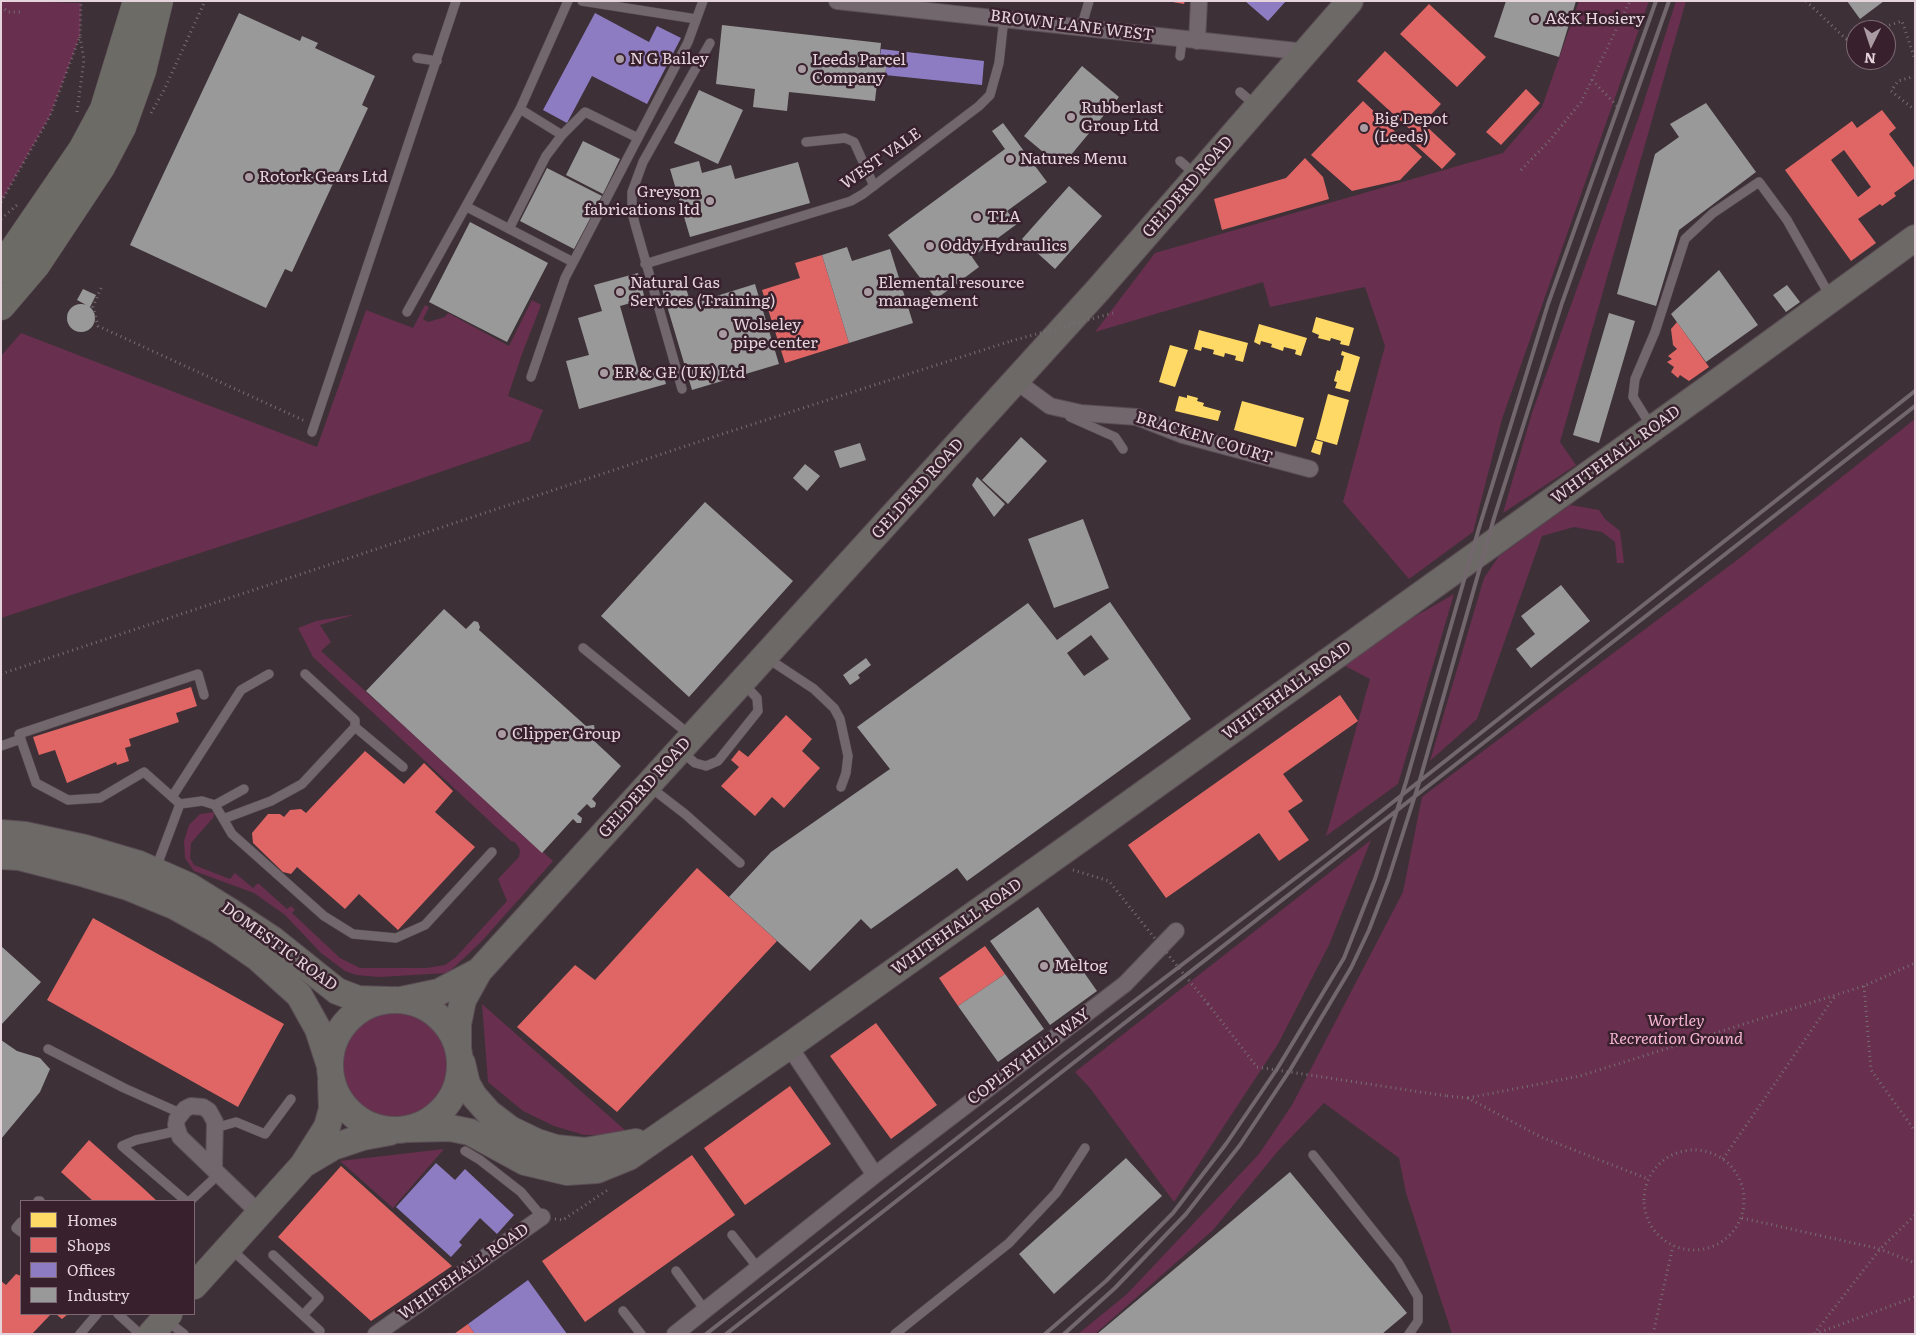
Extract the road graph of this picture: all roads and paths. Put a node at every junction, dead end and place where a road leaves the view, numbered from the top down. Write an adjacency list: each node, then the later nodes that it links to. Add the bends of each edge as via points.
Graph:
1 (82, 1): 23 (path)
2 (137, 1): 52 (highway, via 104,108 82,150)
3 (159, 1): 55 (highway, via 142,71 122,127 41,257)
4 (205, 1): 37 (path)
5 (456, 1): 31 (lane)
6 (568, 1): 35 (lane)
7 (582, 1): 20 (lane)
8 (703, 1): 20 (lane)
9 (838, 1): 15 (street, BROWN LANE WEST)
10 (1089, 1): 22 (lane)
11 (1199, 1): 24 (street)
12 (1350, 1): 27 (main road, GELDERD ROAD)
13 (1630, 1): 33 (path)
14 (1806, 1): 25 (path)
15 (932, 6): 19 (street, BROWN LANE WEST)
16 (3, 7): 17 (path, via 8,12); 18 (path)
17 (22, 12)
18 (1, 15)
19 (1004, 18): 22 (street, BROWN LANE WEST); 43 (lane, WEST VALE, via 999,63 990,95)
20 (696, 19): 40 (lane, via 688,42)
21 (1896, 23): 30 (path, via 1902,21)
22 (1081, 28): 24 (street, BROWN LANE WEST)
23 (80, 36): 38 (path, via 84,60); 45 (path, via 50,116)
24 (1190, 40): 27 (street, BROWN LANE WEST); 28 (lane)
25 (1846, 40)
26 (710, 43): 51 (lane, via 643,162 634,184 632,212)
27 (1306, 52): 59 (main road, GELDERD ROAD, via 1249,100 1189,168)
28 (1180, 56)
29 (417, 58): 31 (lane)
30 (1915, 59)
31 (437, 61): 62 (lane)
32 (1915, 76): 36 (path, via 1898,81 1891,91)
33 (1592, 80): 34 (path); 42 (path, via 1581,102)
34 (1619, 108)
35 (520, 109): 39 (lane); 46 (lane)
36 (1915, 110)
37 (150, 114)
38 (76, 117)
39 (562, 135): 40 (lane, via 586,112); 48 (lane, via 546,156)
40 (638, 138): 50 (lane)
41 (806, 142): 43 (lane, via 844,138 854,142)
42 (1521, 170)
43 (874, 186): 51 (lane, WEST VALE, via 851,201)
44 (22, 201): 47 (path)
45 (1, 202)
46 (467, 207): 48 (lane); 56 (lane, via 428,271)
47 (1, 219)
48 (509, 230): 50 (lane)
49 (1915, 238): 54 (main road, WHITEHALL ROAD)
50 (573, 262): 58 (lane)
51 (645, 264): 60 (lane)
52 (1, 268)
53 (101, 288): 62 (path, via 93,307 98,326)
54 (1831, 299): 63 (main road, WHITEHALL ROAD); 63 (lane, via 1787,220 1759,182 1713,212 1685,239 1655,332 1635,380 1633,397)
55 (1, 306)
56 (408, 312)
57 (1113, 313): 68 (path, bridge, via 1011,341 714,437)
58 (531, 377)
59 (1016, 381): 61 (street, BRACKEN COURT); 67 (main road, GELDERD ROAD)
60 (682, 389)
61 (1050, 406): 64 (lane, via 1060,414 1115,437); 65 (street, BRACKEN COURT, via 1081,413 1137,416 1183,435)
62 (313, 428)
63 (1653, 428): 97 (main road, WHITEHALL ROAD)
64 (1123, 449)
65 (1310, 469)
66 (583, 648): 75 (lane)
67 (765, 657): 71 (main road, GELDERD ROAD); 79 (lane, via 814,689 834,708 848,756)
68 (1, 674)
69 (269, 674): 81 (lane, via 241,690)
70 (305, 674): 73 (lane, via 355,720)
71 (742, 682): 75 (main road, GELDERD ROAD); 75 (lane, via 757,698 758,711 718,761 706,766 695,763)
72 (204, 695): 74 (lane, via 198,674 19,734)
73 (355, 727): 77 (lane); 84 (lane, via 302,784 270,801)
74 (21, 739): 76 (lane); 81 (lane, via 36,783 68,800 100,798 144,772)
75 (686, 743): 78 (main road, GELDERD ROAD)
76 (1, 746)
77 (403, 767)
78 (648, 786): 88 (lane); 93 (main road, GELDERD ROAD)
79 (841, 787)
80 (244, 790): 83 (lane)
81 (172, 797): 82 (lane)
82 (180, 804): 83 (lane, via 202,801); 90 (lane)
83 (215, 805): 84 (lane)
84 (223, 819): 86 (lane, via 232,834 303,898 353,934 396,938 425,925)
85 (1, 833): 90 (main road, DOMESTIC ROAD, via 85,848)
86 (492, 852)
87 (1, 856): 100 (main road, DOMESTIC ROAD, via 19,857 128,887 174,906 219,931 258,958 299,995 318,1029)
88 (740, 863)
89 (1070, 869): 101 (path, bridge, via 1109,881 1257,1067)
90 (155, 871): 96 (main road, DOMESTIC ROAD, via 189,886 272,939 337,991 358,999)
91 (1176, 931): 115 (street, COPLEY HILL WAY, via 1125,984)
92 (1915, 963): 94 (path)
93 (479, 971): 96 (main road, GELDERD ROAD, via 439,992); 99 (main road, GELDERD ROAD, via 464,1000 458,1024)
94 (1864, 986): 95 (path); 107 (path, via 1871,1070)
95 (1836, 995): 101 (path, via 1580,1076); 112 (path)
96 (395, 1000): 99 (main road, via 431,1010 445,1023); 100 (main road, via 370,1005 353,1015 332,1046)
97 (789, 1046): 108 (main road, WHITEHALL ROAD); 115 (street)
98 (48, 1049): 103 (lane)
99 (459, 1052): 105 (main road, via 460,1076 454,1095 441,1112 424,1125); 108 (main road, WHITEHALL ROAD, via 467,1084 474,1096 489,1113 538,1142 556,1148 585,1151)
100 (330, 1071): 105 (main road, via 337,1096 348,1111 378,1129); 113 (main road, via 332,1109 327,1127)
101 (1468, 1098): 116 (path, via 1541,1137)
102 (291, 1099): 104 (lane, via 264,1134 236,1122)
103 (180, 1113): 104 (street, via 190,1106 203,1107 212,1116); 106 (street)
104 (215, 1128): 114 (street)
105 (401, 1130): 108 (main road, WHITEHALL ROAD, via 450,1128 470,1132 525,1162 567,1172 615,1165); 113 (main road, via 333,1147)
106 (176, 1131): 114 (street); 117 (lane, via 122,1146)
107 (1915, 1131)
108 (654, 1138)
109 (1085, 1148): 144 (lane, via 1056,1193 1009,1243)
110 (465, 1151): 121 (lane, WHITEHALL ROAD, via 521,1192)
111 (1313, 1155): 145 (lane, via 1398,1262 1418,1298 1418,1321)
112 (1723, 1158): 116 (path, via 1709,1152 1679,1152 1666,1158); 122 (path, via 1742,1182 1745,1206)
113 (303, 1165): 119 (main road)
114 (216, 1171): 118 (lane); 119 (street)
115 (875, 1175): 129 (street, COPLEY HILL WAY)
116 (1648, 1179): 124 (path, via 1643,1201 1645,1213 1659,1237)
117 (187, 1200)
118 (189, 1200)
119 (259, 1214): 125 (main road)
120 (1915, 1215): 126 (path)
121 (542, 1217): 141 (street, WHITEHALL ROAD)
122 (1742, 1218): 124 (path, via 1725,1241 1712,1248 1692,1250); 126 (path)
123 (732, 1235): 129 (lane)
124 (1673, 1246): 146 (path)
125 (229, 1248): 131 (main road); 137 (lane)
126 (1880, 1248): 128 (path); 147 (path)
127 (273, 1255): 137 (lane, via 319,1298)
128 (1915, 1262)
129 (758, 1268): 133 (street, COPLEY HILL WAY)
130 (676, 1271): 133 (lane)
131 (195, 1285)
132 (1915, 1297): 147 (path)
133 (705, 1310): 143 (street, COPLEY HILL WAY)
134 (624, 1311): 142 (lane)
135 (97, 1315): 139 (lane)
136 (119, 1315): 140 (lane)
137 (303, 1315): 138 (lane)
138 (320, 1331)
139 (80, 1334)
140 (140, 1334)
141 (376, 1334)
142 (641, 1334)
143 (675, 1334)
144 (895, 1334)
145 (1409, 1334)
146 (1653, 1334)
147 (1814, 1334)

